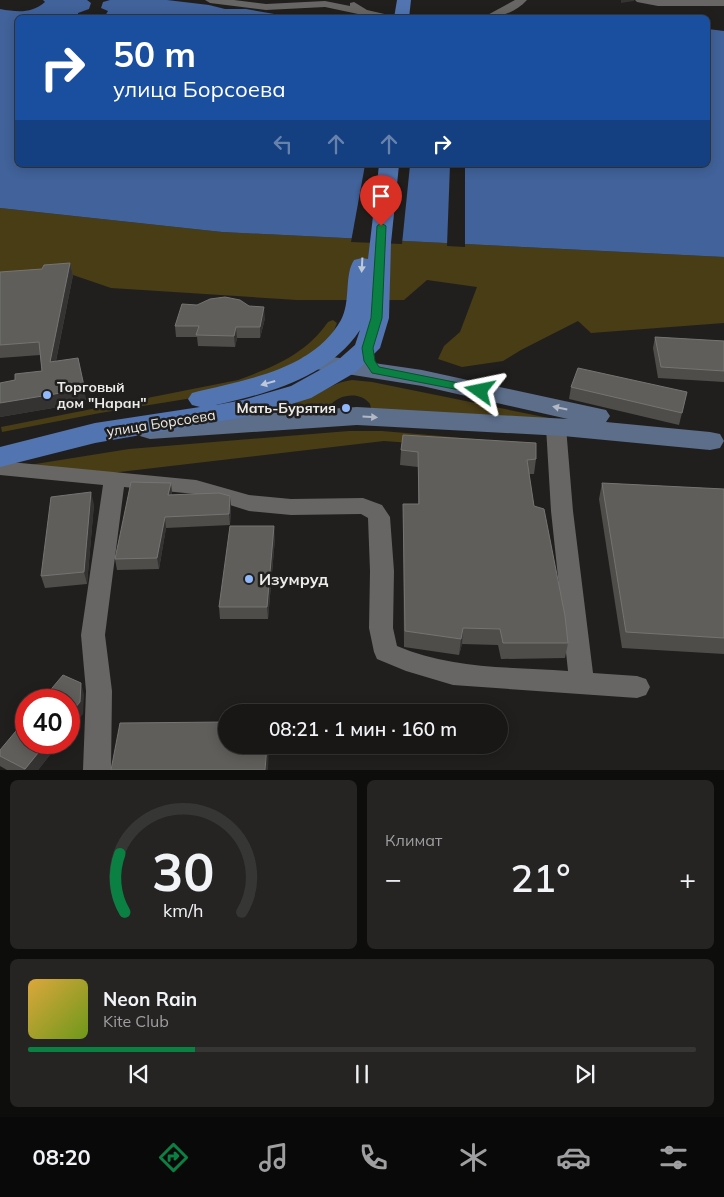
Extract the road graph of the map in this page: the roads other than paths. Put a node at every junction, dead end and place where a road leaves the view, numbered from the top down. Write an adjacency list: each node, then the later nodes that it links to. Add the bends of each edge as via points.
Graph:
1 (210, 0): 7 (street, via 280,7)
2 (350, 0): 10 (street)
3 (404, 0): 12 (main road)
4 (416, 0): 13 (main road)
5 (522, 0): 14 (street)
6 (640, 0): 8 (street)
7 (323, 1): 10 (street)
8 (695, 2): 9 (street)
9 (724, 3)
10 (364, 12): 11 (street)
11 (380, 15)
12 (402, 15)
13 (414, 15)
14 (494, 15)
15 (376, 167): 17 (main road, one-way to 17, via 361,286)
16 (388, 167): 17 (main road, via 380,242)
17 (366, 317): 18 (main road); 19 (main road, улица Борсоева)
18 (363, 361): 19 (street); 21 (main road, улица Борсоева, via 301,392 246,409); 23 (street, one-way to 18, via 422,378)
19 (312, 362): 22 (main road, улица Борсоева, one-way to 22, via 280,380 229,394)
20 (556, 427): 21 (street, one-way to 20, via 357,416); 23 (street); 27 (street)
21 (95, 433): 24 (main road, улица Борсоева)
22 (0, 440)
23 (717, 443)
24 (0, 457)
25 (0, 468): 26 (street)
26 (114, 480): 27 (street, via 196,487 249,503 291,507 363,506 374,510 379,517 382,572 380,628 386,652 453,674); 29 (street, via 93,635 99,691)
27 (581, 681): 28 (street)
28 (638, 687)
29 (97, 770)

